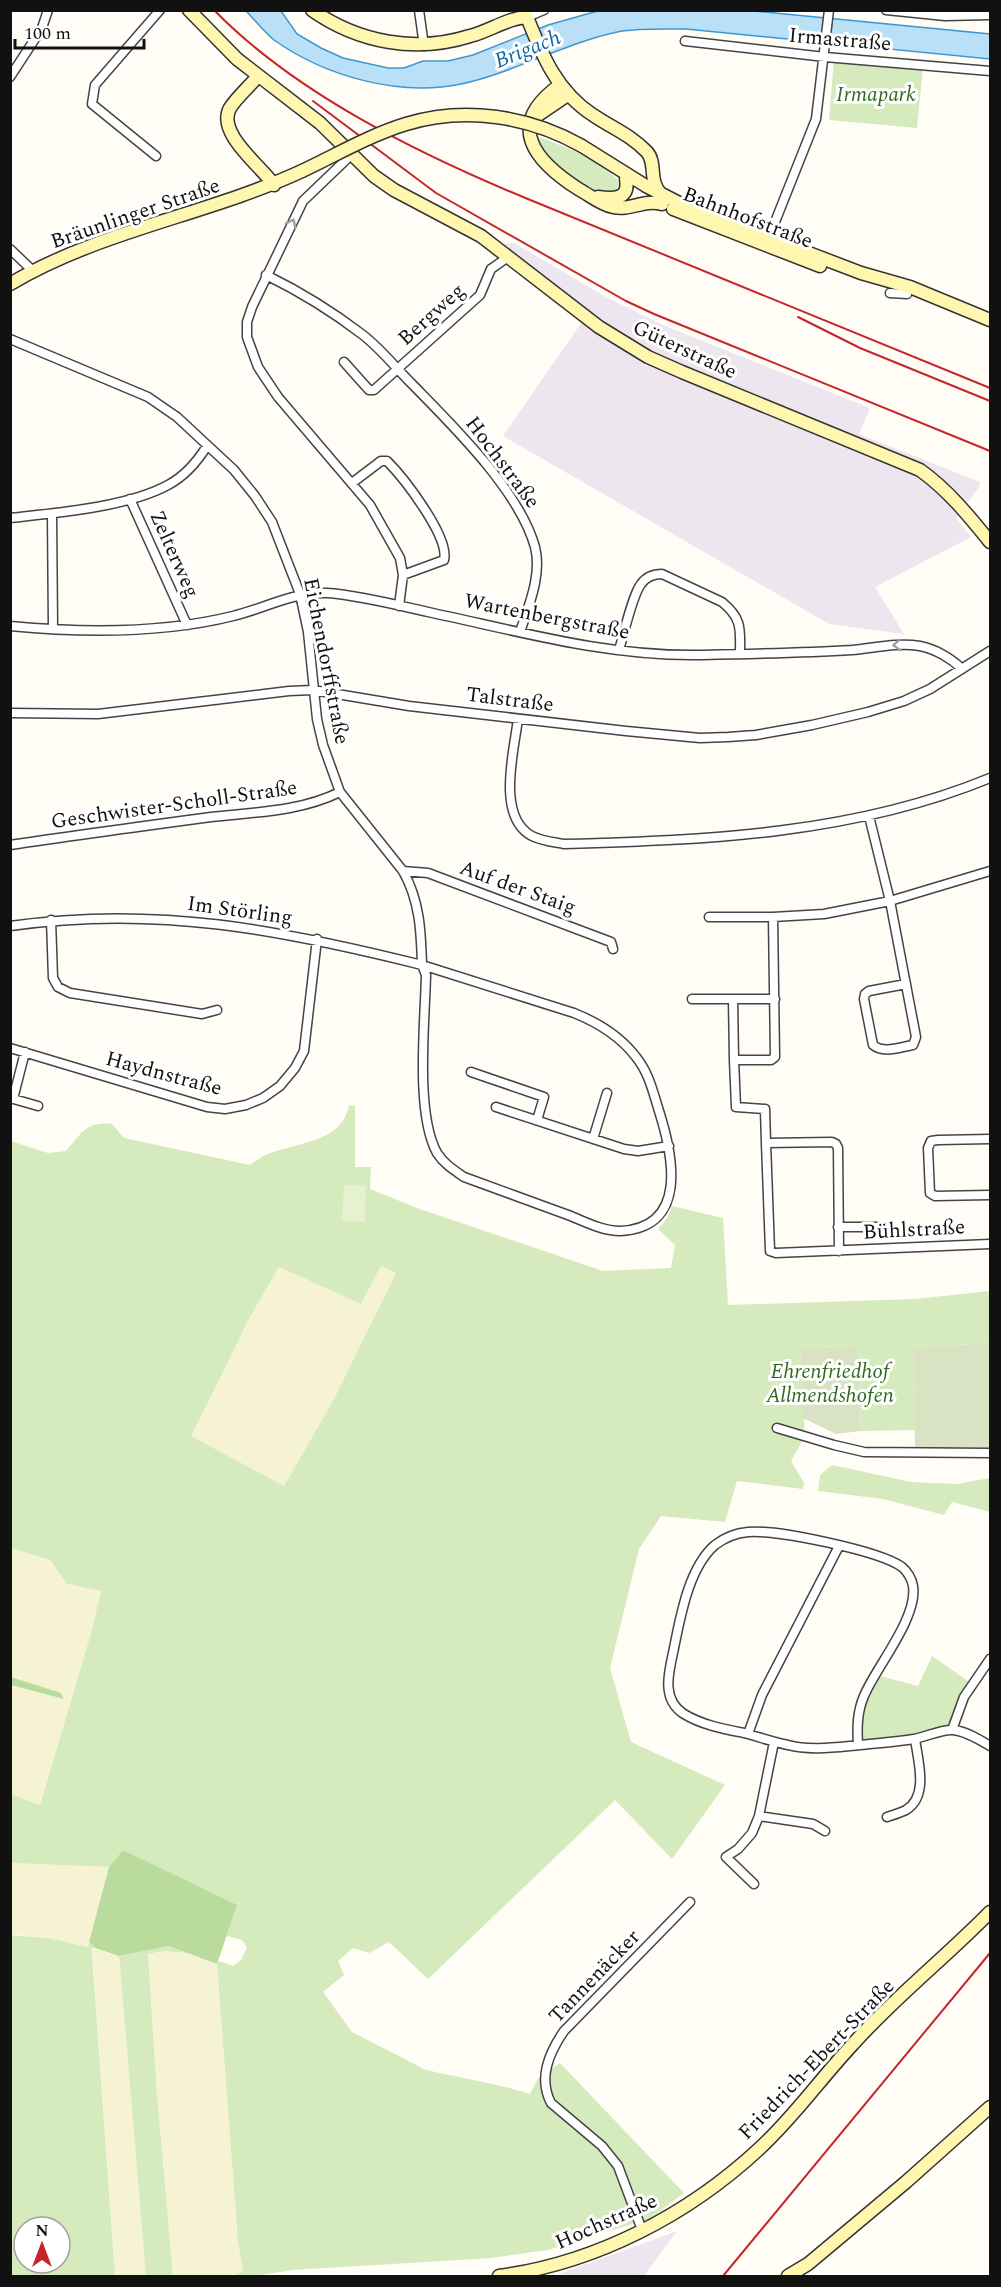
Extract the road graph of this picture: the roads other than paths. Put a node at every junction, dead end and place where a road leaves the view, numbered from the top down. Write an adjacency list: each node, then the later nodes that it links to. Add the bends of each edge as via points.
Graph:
1 (48, 10): 17 (street, via 42,28)
2 (160, 10): 23 (street, via 95,85 92,104)
3 (189, 10): 16 (main road, Güterstraße)
4 (312, 10): 12 (main road, via 374,40)
5 (419, 10): 12 (street)
6 (544, 10): 10 (street)
7 (885, 10): 9 (street, via 945,16)
8 (829, 13): 13 (street)
9 (990, 15)
10 (527, 16): 12 (main road, via 458,40); 14 (main road)
11 (685, 41): 13 (street, Irmastraße)
12 (424, 46)
13 (825, 52): 15 (street, Irmastraße, via 838,57); 29 (street, via 816,119)
14 (546, 62): 18 (main road); 19 (main road, via 548,86)
15 (990, 71)
16 (258, 76): 21 (main road, Güterstraße, via 302,108); 26 (main road, via 230,109 227,124 236,142)
17 (10, 77)
18 (565, 90): 19 (main road); 20 (main road); 22 (main road, via 583,108 632,138)
19 (543, 99): 20 (main road)
20 (532, 119): 27 (main road, via 529,137 538,156)
21 (347, 151): 31 (main road, Güterstraße, via 394,190 481,236); 33 (street, one-way to 21, via 303,201)
22 (645, 151): 25 (main road, via 644,167); 28 (main road, via 650,156 655,188)
23 (156, 156)
24 (302, 171): 25 (main road, Bahnhofstraße, bridge, via 387,131 448,116 507,118 547,129 582,146); 26 (main road, Bräunlinger Straße)
25 (630, 179): 27 (main road, via 624,195 618,198); 28 (main road, Bahnhofstraße)
26 (274, 185): 32 (main road, Bräunlinger Straße, via 73,252)
27 (583, 191): 28 (main road, via 611,207)
28 (662, 199): 29 (main road, Bahnhofstraße, via 689,217)
29 (767, 241): 35 (main road, Bahnhofstraße)
30 (10, 249): 32 (street)
31 (508, 256): 40 (street, Bergweg, via 491,269 480,295); 46 (main road, Güterstraße, via 566,304 648,357 920,470 951,495)
32 (33, 271): 34 (main road, Bräunlinger Straße)
33 (266, 275): 40 (street, Hochstraße, via 329,310 365,337); 42 (street, via 247,321 258,367 278,397)
34 (10, 284)
35 (893, 288): 36 (street); 37 (main road, Bahnhofstraße)
36 (907, 294)
37 (990, 320)
38 (10, 339): 41 (street, Eichendorffstraße, via 148,397 177,417)
39 (344, 362): 40 (street, via 369,390)
40 (397, 369): 53 (street, Hochstraße, via 491,471 527,525 535,549 536,582)
41 (207, 446): 43 (street, via 185,473 167,485); 48 (street, Eichendorffstraße, via 234,470 272,522)
42 (352, 483): 47 (street, via 388,534 400,558); 47 (street, via 387,461 424,506 444,548 444,560)
43 (130, 499): 44 (street); 50 (street, Zelterweg)
44 (52, 513): 45 (street); 52 (street)
45 (10, 518)
46 (990, 542)
47 (403, 575): 49 (street)
48 (300, 594): 49 (street, Wartenbergstraße, via 329,593); 50 (street, Wartenbergstraße, via 234,616); 58 (street, Eichendorffstraße)
49 (399, 606): 53 (street, Wartenbergstraße)
50 (187, 625): 52 (street, Wartenbergstraße, via 129,631)
51 (10, 626): 52 (street, Wartenbergstraße)
52 (53, 629)
53 (520, 632): 54 (street, Wartenbergstraße)
54 (619, 650): 56 (street, Wartenbergstraße); 56 (street, via 639,586 647,578 662,574 730,608 740,623)
55 (990, 651): 57 (street, Talstraße)
56 (740, 654): 57 (street, Wartenbergstraße, one-way to 56, via 940,654 910,645)
57 (962, 669): 60 (street, Talstraße, via 904,701 756,735 700,738)
58 (314, 690): 59 (street, Talstraße, via 98,714); 60 (street, Talstraße); 62 (street, Eichendorffstraße, via 316,719)
59 (10, 713)
60 (518, 719): 63 (street, via 510,774 513,811 519,825 531,836 546,841 564,844 692,840 779,832)
61 (990, 778): 63 (street, via 930,800)
62 (340, 792): 64 (street, Geschwister-Scholl-Straße, via 307,806 276,811); 66 (street, Eichendorffstraße)
63 (869, 816): 67 (street)
64 (10, 845)
65 (990, 871): 67 (street)
66 (403, 872): 73 (street, Auf der Staig, via 428,873 611,942); 74 (street, Eichendorffstraße, via 417,906)
67 (890, 901): 69 (street, via 824,914); 75 (street)
68 (709, 917): 69 (street)
69 (773, 917): 78 (street)
70 (51, 920): 71 (street, Im Störling); 72 (street, Im Störling, via 188,921); 79 (street, via 53,978 58,987 70,993 202,1014)
71 (10, 926)
72 (317, 939): 74 (street, Im Störling); 81 (street, Haydnstraße, via 304,1051 280,1086 246,1105 207,1107)
73 (613, 949)
74 (422, 965): 92 (street, Im Störling, via 597,1022 619,1038 647,1072); 92 (street, Eichendorffstraße, via 426,975 425,1114 430,1137 448,1167 464,1177 620,1231 637,1228 661,1213 671,1185)
75 (906, 984): 75 (street, via 916,1041 913,1045 878,1049 873,1045 865,994)
76 (692, 999): 77 (street)
77 (733, 999): 78 (street); 82 (street)
78 (775, 999): 82 (street, via 775,1057)
79 (217, 1010)
80 (10, 1047): 81 (street, Haydnstraße)
81 (25, 1052): 85 (street)
82 (734, 1060): 91 (street, Bühlstraße, via 736,1107 765,1109)
83 (471, 1072): 88 (street, via 544,1097)
84 (607, 1093): 89 (street)
85 (12, 1098): 86 (street)
86 (38, 1106)
87 (496, 1107): 88 (street)
88 (537, 1120): 89 (street)
89 (592, 1139): 92 (street, via 638,1151)
90 (990, 1139): 93 (street, Bühlstraße, via 931,1141 928,1148 930,1193)
91 (766, 1143): 94 (street, Bühlstraße, via 836,1144); 97 (street, Bühlstraße, via 770,1251)
92 (669, 1146)
93 (990, 1195)
94 (838, 1227): 95 (street, Bühlstraße); 97 (street, Bühlstraße)
95 (883, 1227)
96 (990, 1244): 97 (street, Bühlstraße)
97 (839, 1251)
98 (777, 1428): 99 (street, via 864,1452)
99 (990, 1453)
100 (839, 1546): 103 (street, via 762,1695); 103 (street, via 748,1532 715,1545 695,1572 682,1609 668,1691 673,1704 684,1714 711,1726); 106 (street, via 901,1567 913,1586 910,1610 864,1695 857,1723)
101 (990, 1659): 102 (street, via 964,1697)
102 (952, 1730): 104 (street); 107 (street)
103 (748, 1734): 105 (street)
104 (915, 1739): 106 (street); 109 (street, via 921,1788 906,1810)
105 (774, 1742): 106 (street, via 823,1748); 108 (street)
106 (858, 1745)
107 (990, 1746)
108 (759, 1816): 110 (street, via 813,1824); 111 (street, via 752,1833 726,1857)
109 (888, 1816)
110 (825, 1831)
111 (754, 1884)
112 (690, 1902): 116 (street, Tannenäcker, via 564,2031 551,2053 545,2076 551,2103 602,2146 618,2166)
113 (990, 1912): 115 (main road, Friedrich-Ebert-Straße, via 854,2043 767,2141)
114 (990, 2107): 117 (main road)
115 (720, 2182): 116 (main road, Hochstraße)
116 (642, 2230): 118 (main road, Hochstraße, via 557,2264)
117 (808, 2265): 119 (main road); 120 (main road)
118 (499, 2277)
119 (788, 2277)
120 (799, 2277)

